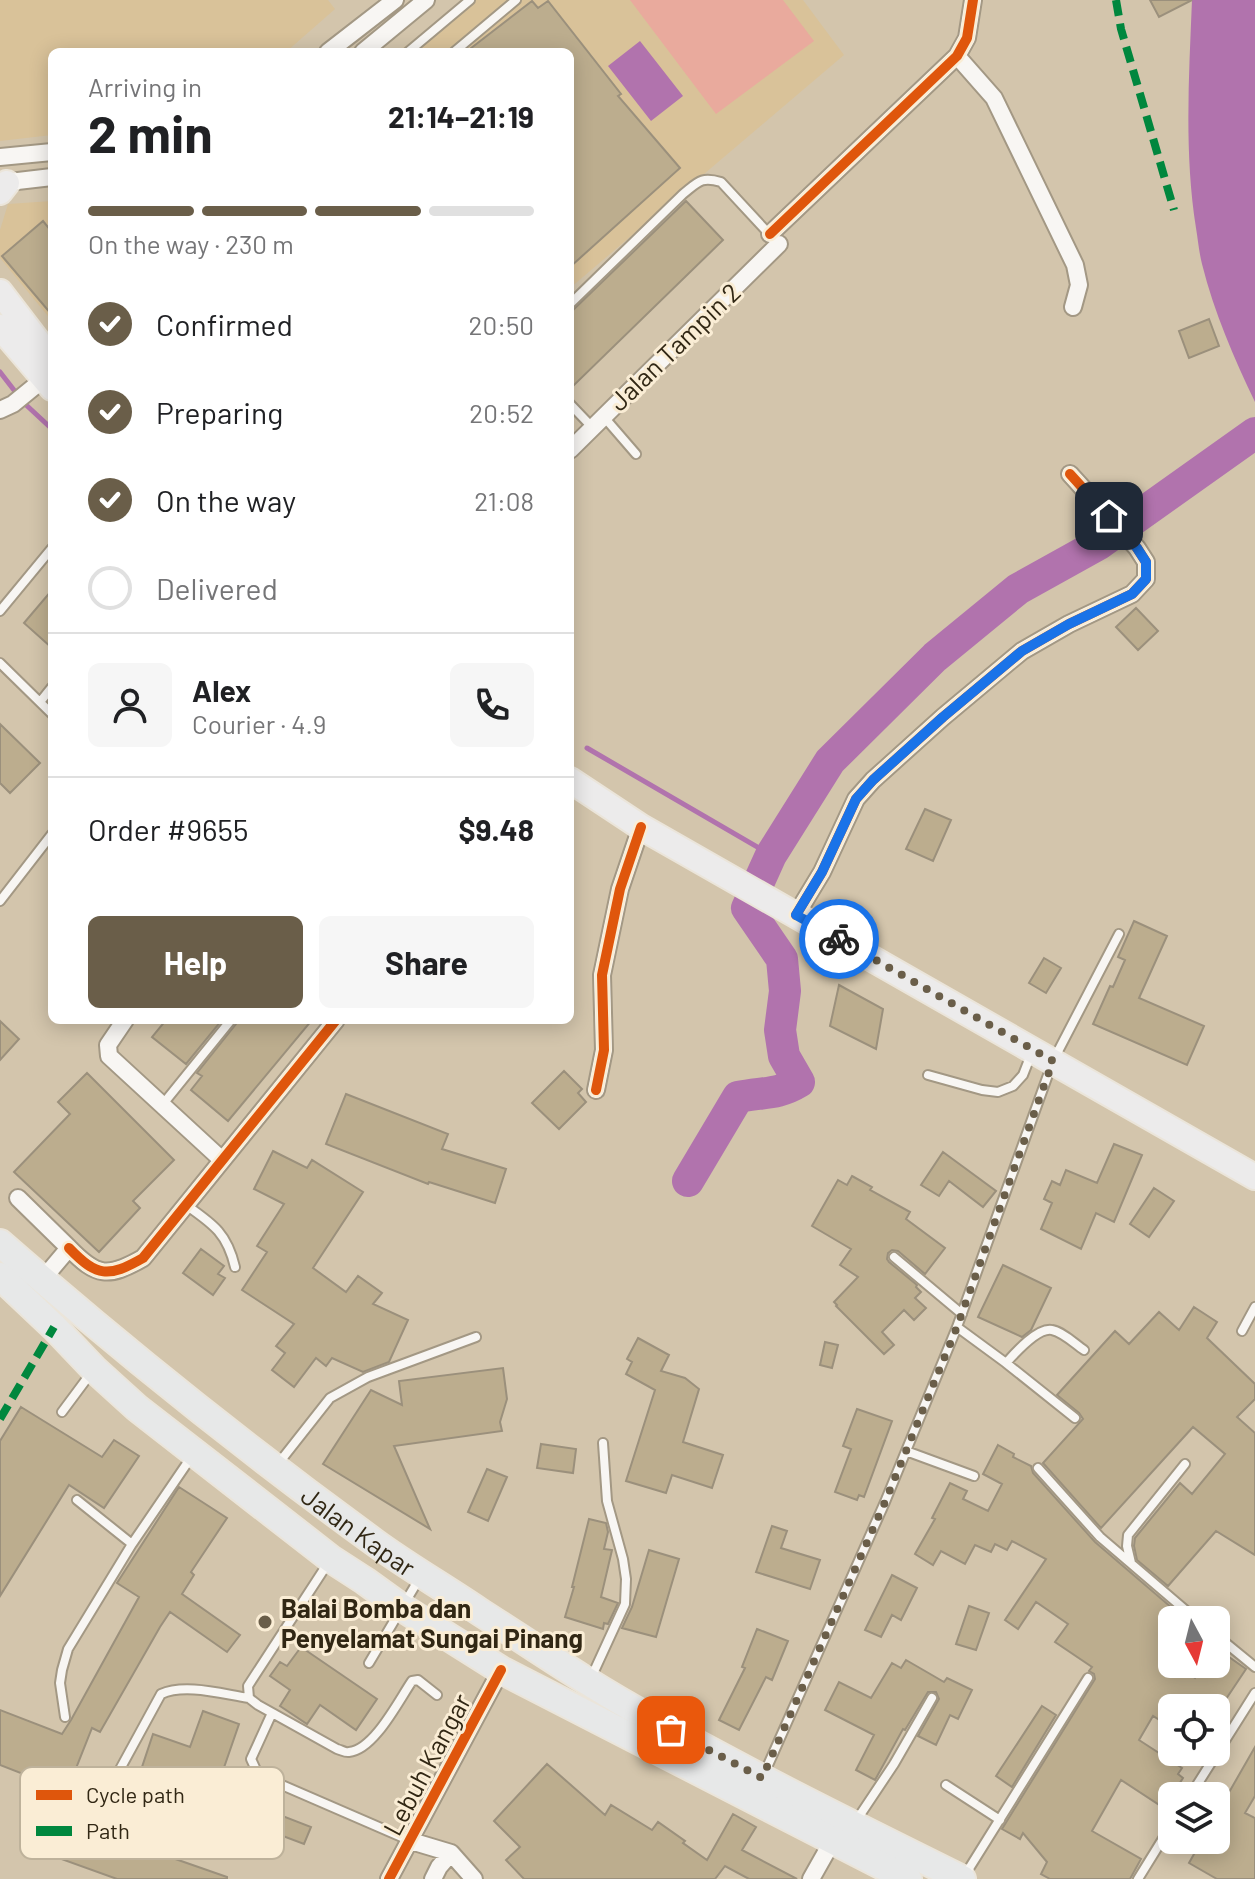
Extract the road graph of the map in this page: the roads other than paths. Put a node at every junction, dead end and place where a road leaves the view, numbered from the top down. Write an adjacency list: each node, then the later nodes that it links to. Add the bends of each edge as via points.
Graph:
1 (426, 0): 7 (street)
2 (470, 0): 8 (lane)
3 (516, 0): 9 (lane)
4 (973, 0): 10 (street, via 967,38)
5 (385, 3): 6 (street)
6 (333, 48)
7 (368, 48)
8 (413, 48)
9 (459, 48)
10 (957, 56): 15 (street, Jalan Tampin 2); 18 (street, via 994,98 1075,265 1079,285)
11 (48, 152): 12 (street)
12 (0, 157)
13 (48, 178): 14 (street)
14 (2, 186)
15 (774, 239): 17 (lane, via 721,182 700,180); 25 (street, Jalan Tampin 2)
16 (0, 292): 20 (main road)
17 (574, 300)
18 (1073, 307)
19 (0, 327): 21 (main road)
20 (48, 371)
21 (48, 372)
22 (48, 376): 24 (street)
23 (574, 407): 25 (lane)
24 (0, 410)
25 (598, 422): 26 (street, Jalan Tampin 2); 27 (lane)
26 (574, 446)
27 (636, 454)
28 (1070, 474): 39 (street, via 1137,548 1146,562 1146,579 1132,594 1022,651 873,780 856,799 822,872)
29 (48, 553): 30 (lane)
30 (0, 611)
31 (0, 663): 33 (lane)
32 (48, 692): 33 (lane)
33 (40, 702): 34 (lane)
34 (48, 710)
35 (574, 783): 36 (main road)
36 (641, 827): 39 (main road); 46 (street, via 620,889 602,975 604,1050)
37 (48, 839): 38 (lane)
38 (0, 901)
39 (787, 910): 44 (main road)
40 (1119, 934): 44 (lane)
41 (122, 1024): 47 (street, via 108,1045 109,1056)
42 (228, 1024): 47 (lane)
43 (333, 1024): 48 (street)
44 (1043, 1055): 45 (lane, via 1013,1086 998,1092); 49 (main road); 59 (lane)
45 (928, 1075)
46 (596, 1090)
47 (163, 1104): 48 (street)
48 (222, 1160): 51 (street)
49 (1255, 1177)
50 (18, 1198): 53 (street)
51 (185, 1205): 53 (street, via 143,1258 115,1272 85,1265); 55 (lane, via 217,1227)
52 (0, 1243): 57 (highway, Jalan Kapar)
53 (69, 1248): 57 (street)
54 (894, 1257): 59 (lane)
55 (235, 1267)
56 (0, 1276): 65 (highway, Jalan Kapar)
57 (42, 1280): 72 (highway, Jalan Kapar)
58 (1255, 1307): 61 (lane)
59 (962, 1314): 60 (lane)
60 (957, 1327): 64 (lane); 69 (lane)
61 (1242, 1331)
62 (476, 1337): 72 (lane, via 368,1377 330,1398)
63 (1084, 1350): 64 (lane, via 1053,1330 1044,1330)
64 (1006, 1363): 67 (lane)
65 (94, 1369): 66 (lane); 70 (highway, Jalan Kapar)
66 (62, 1412)
67 (1075, 1418)
68 (603, 1443): 87 (lane, via 607,1501 626,1579 625,1604)
69 (906, 1451): 74 (lane); 96 (lane)
70 (195, 1452): 76 (lane); 77 (highway, Jalan Kapar)
71 (1185, 1464): 78 (lane, via 1128,1535)
72 (275, 1467): 79 (highway, Jalan Kapar)
73 (1038, 1468): 78 (lane)
74 (974, 1476)
75 (77, 1500): 76 (lane)
76 (132, 1544): 93 (lane, via 68,1649 60,1683)
77 (331, 1559): 81 (highway, Jalan Kapar); 90 (lane, via 248,1686)
78 (1131, 1563): 80 (lane)
79 (422, 1575): 81 (lane); 87 (highway, Jalan Kapar)
80 (1180, 1606)
81 (401, 1607): 83 (lane); 85 (highway, Jalan Kapar)
82 (1230, 1646): 84 (lane)
83 (369, 1663)
84 (1255, 1667)
85 (501, 1670): 101 (highway, Jalan Kapar); 102 (street, Lebuh Kangar)
86 (1088, 1678): 100 (lane)
87 (589, 1682): 96 (highway, Jalan Kapar)
88 (1255, 1693): 97 (lane)
89 (437, 1695): 92 (lane, via 412,1681 371,1742 348,1753)
90 (249, 1698): 92 (lane); 94 (lane, via 186,1688 161,1694)
91 (932, 1698): 101 (lane, via 894,1764)
92 (272, 1713): 95 (lane, via 251,1759)
93 (65, 1717)
94 (121, 1767)
95 (255, 1767)
96 (762, 1778): 101 (highway, Jalan Kapar)
97 (1199, 1782)
98 (946, 1785): 100 (lane)
99 (284, 1786): 102 (lane)
100 (1000, 1820): 110 (lane)
101 (843, 1833): 108 (street); 109 (highway, Jalan Kapar); 110 (highway, Jalan Kapar)
102 (411, 1841): 104 (street); 105 (street, Lebuh Kangar)
103 (1158, 1847): 111 (lane)
104 (451, 1853): 106 (street); 107 (street)
105 (389, 1879)
106 (433, 1879)
107 (474, 1879)
108 (811, 1879)
109 (908, 1879)
110 (962, 1879)
111 (1138, 1879)

